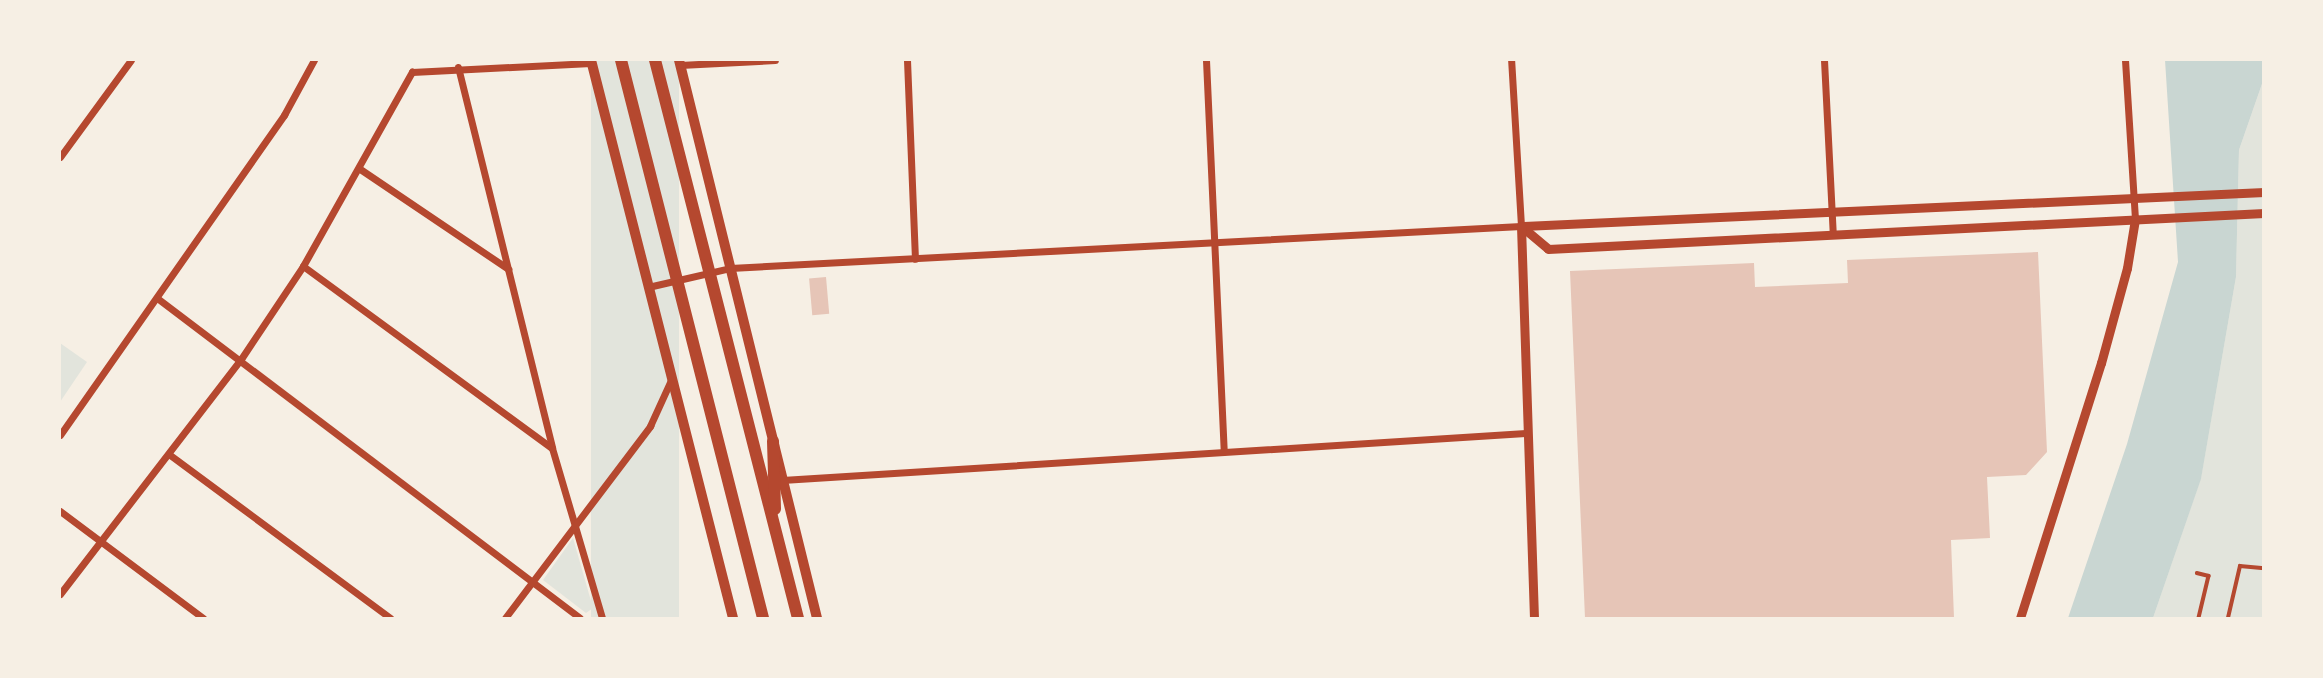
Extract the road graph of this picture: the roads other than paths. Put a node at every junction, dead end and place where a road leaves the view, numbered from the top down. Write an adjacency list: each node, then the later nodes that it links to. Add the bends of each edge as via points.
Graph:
1 (131, 60): 14 (street)
2 (314, 60): 31 (street, via 284,115)
3 (621, 60): 29 (main road)
4 (655, 60): 28 (main road)
5 (775, 60): 12 (street)
6 (906, 60): 24 (street)
7 (1206, 60): 23 (street)
8 (1511, 60): 21 (street)
9 (1824, 60): 18 (street)
10 (2125, 60): 17 (street)
11 (591, 61): 13 (street); 30 (main road)
12 (680, 62): 26 (main road)
13 (458, 67): 15 (street, via 412,72); 27 (street)
14 (60, 157)
15 (360, 169): 25 (street); 27 (street)
16 (2263, 192): 17 (street)
17 (2134, 196): 18 (street); 20 (street)
18 (1831, 211): 21 (street); 22 (street)
19 (2263, 213): 20 (street)
20 (2135, 219): 22 (street); 61 (street, via 2101,363)
21 (1521, 226): 22 (street, via 1548,249); 23 (street); 34 (street)
22 (1833, 235)
23 (1214, 243): 24 (street); 38 (street)
24 (915, 258): 26 (street)
25 (303, 266): 32 (street); 37 (street)
26 (730, 268): 28 (street); 36 (main road)
27 (508, 269): 37 (street)
28 (708, 273): 29 (street); 43 (main road)
29 (676, 281): 30 (street); 49 (main road)
30 (648, 287): 33 (main road)
31 (157, 298): 32 (street); 35 (street)
32 (241, 359): 39 (street); 47 (street)
33 (667, 359): 42 (street, via 672,382 650,426); 55 (main road)
34 (1528, 433): 38 (street); 60 (street)
35 (60, 435)
36 (773, 441): 40 (main road); 43 (main road)
37 (552, 448): 42 (street)
38 (1224, 452): 40 (street)
39 (170, 455): 44 (street); 51 (street)
40 (782, 480): 59 (main road)
41 (60, 511): 44 (street)
42 (575, 521): 47 (street); 54 (street)
43 (775, 530): 58 (main road)
44 (100, 541): 48 (street); 50 (street)
45 (2263, 568): 63 (lane, via 2240,566)
46 (2197, 573): 62 (lane, via 2208,576)
47 (533, 581): 52 (street); 53 (street)
48 (60, 594)
49 (757, 595): 56 (main road); 57 (main road)
50 (203, 618)
51 (390, 618)
52 (505, 618)
53 (580, 618)
54 (601, 618)
55 (733, 618)
56 (754, 618)
57 (763, 618)
58 (798, 618)
59 (817, 618)
60 (1534, 618)
61 (2020, 618)
62 (2199, 618)
63 (2228, 618)

